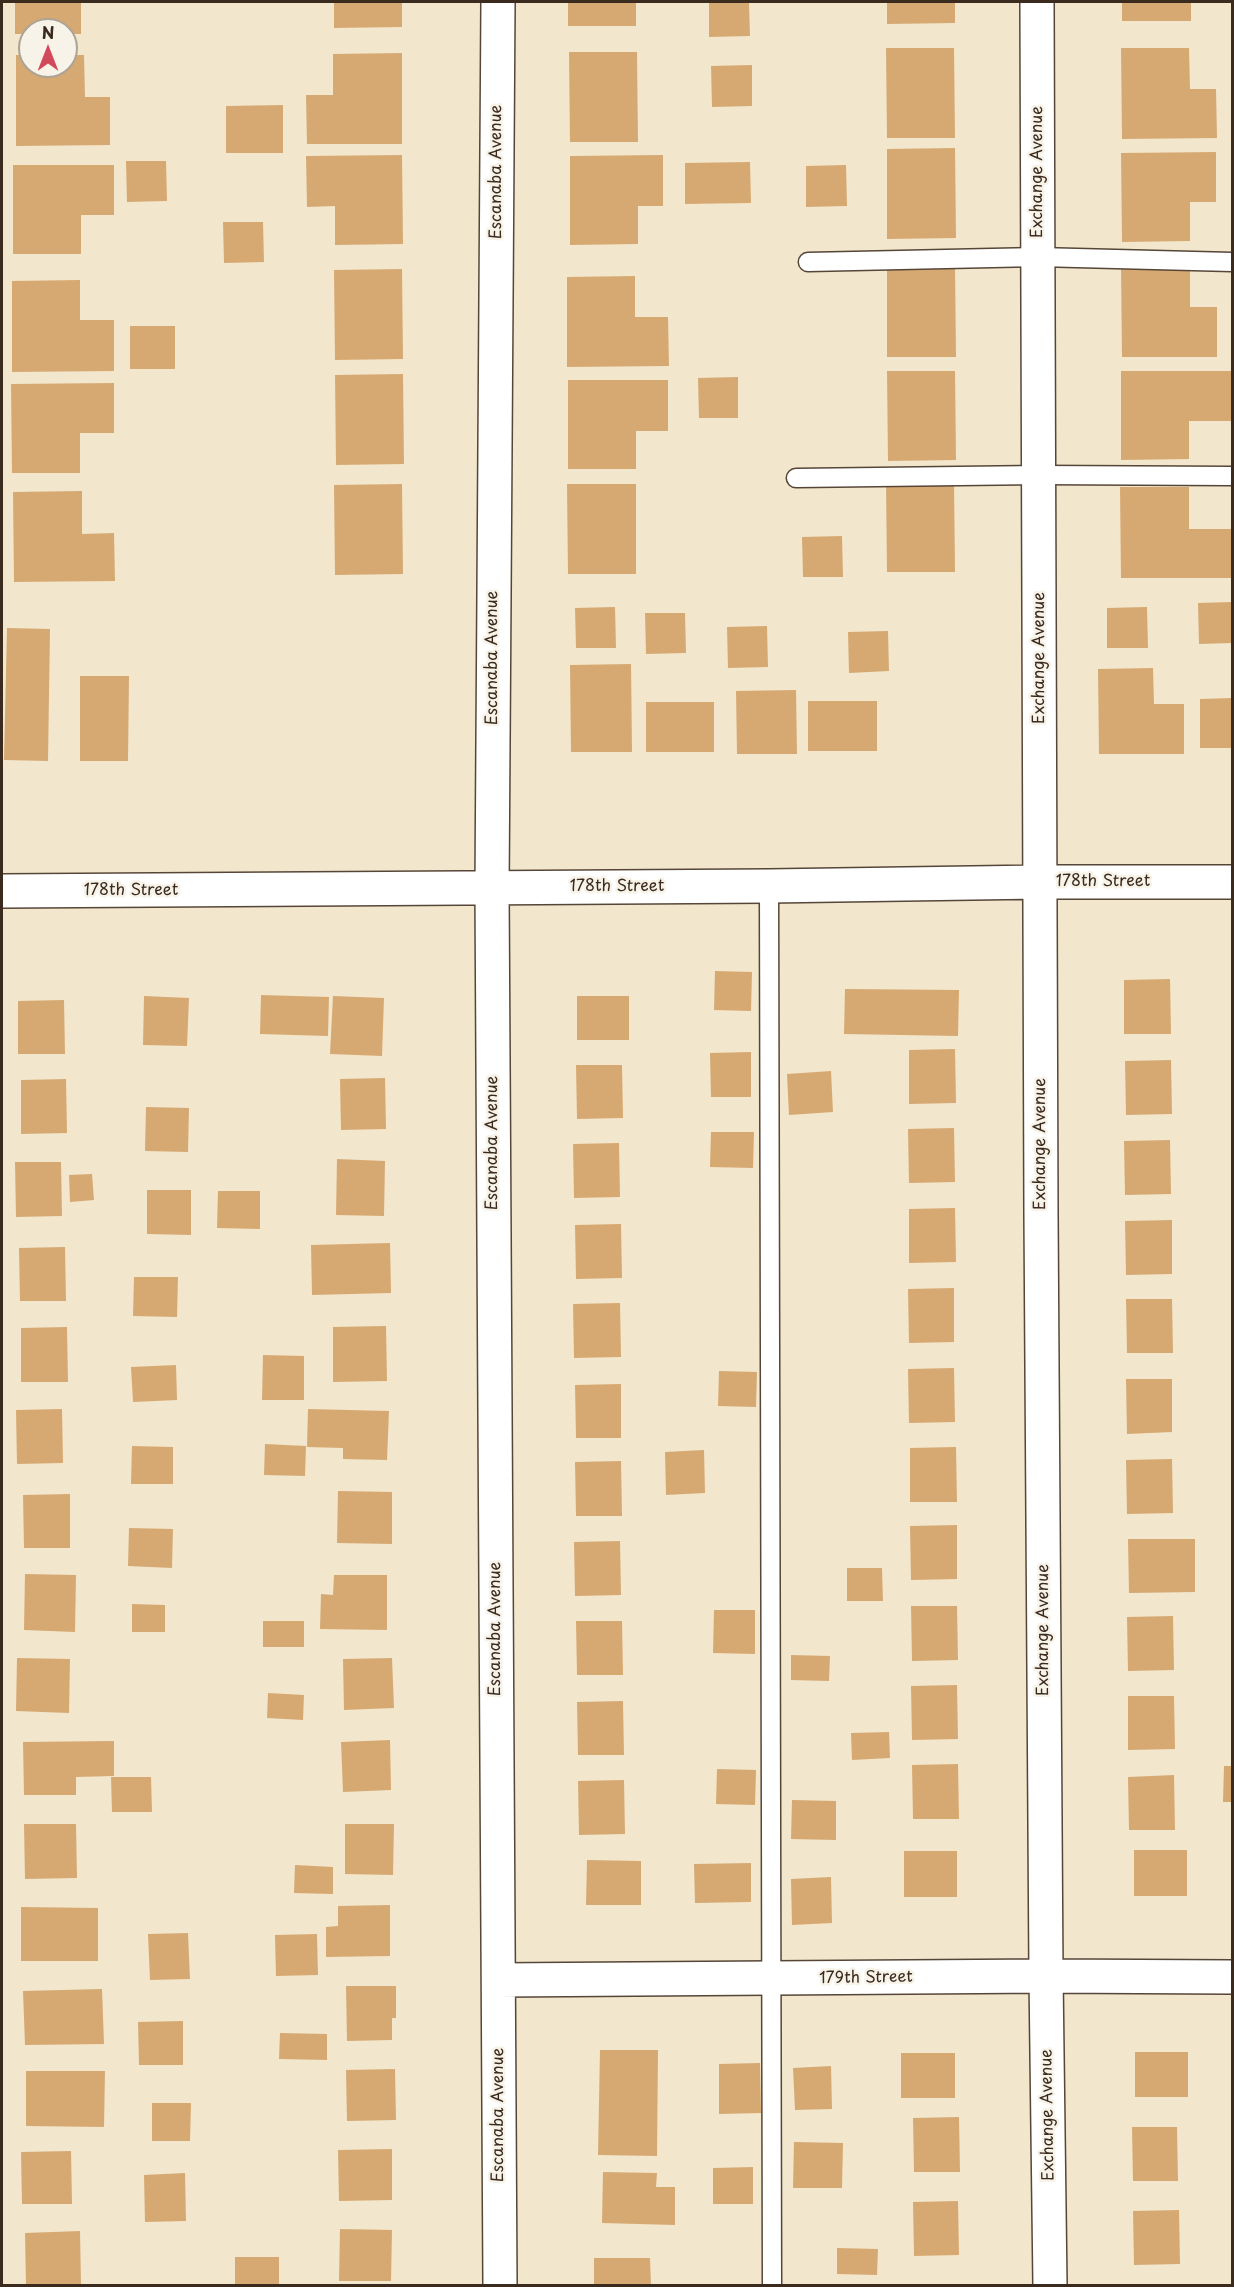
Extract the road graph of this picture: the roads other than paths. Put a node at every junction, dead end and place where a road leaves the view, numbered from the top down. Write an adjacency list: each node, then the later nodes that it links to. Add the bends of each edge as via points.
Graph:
1 (498, 2): 12 (street, Escanaba Avenue)
2 (1037, 2): 3 (street, Exchange Avenue)
3 (1038, 257): 4 (lane); 5 (lane); 6 (street, Exchange Avenue)
4 (808, 262)
5 (1233, 262)
6 (1040, 475): 7 (lane); 8 (lane); 9 (street, Exchange Avenue)
7 (1233, 476)
8 (796, 478)
9 (1040, 882): 10 (street, 178th Street); 11 (street, 178th Street); 14 (street, Exchange Avenue)
10 (1233, 882)
11 (769, 886): 12 (street, 178th Street); 17 (lane)
12 (492, 888): 13 (street, 178th Street); 16 (street, Escanaba Avenue)
13 (2, 891)
14 (1046, 1976): 15 (street, 179th Street); 17 (street, 179th Street); 20 (street, Exchange Avenue)
15 (1233, 1977)
16 (499, 1980): 17 (street, 179th Street); 18 (street, Escanaba Avenue)
17 (772, 1980): 19 (lane)
18 (500, 2286)
19 (772, 2286)
20 (1050, 2286)

